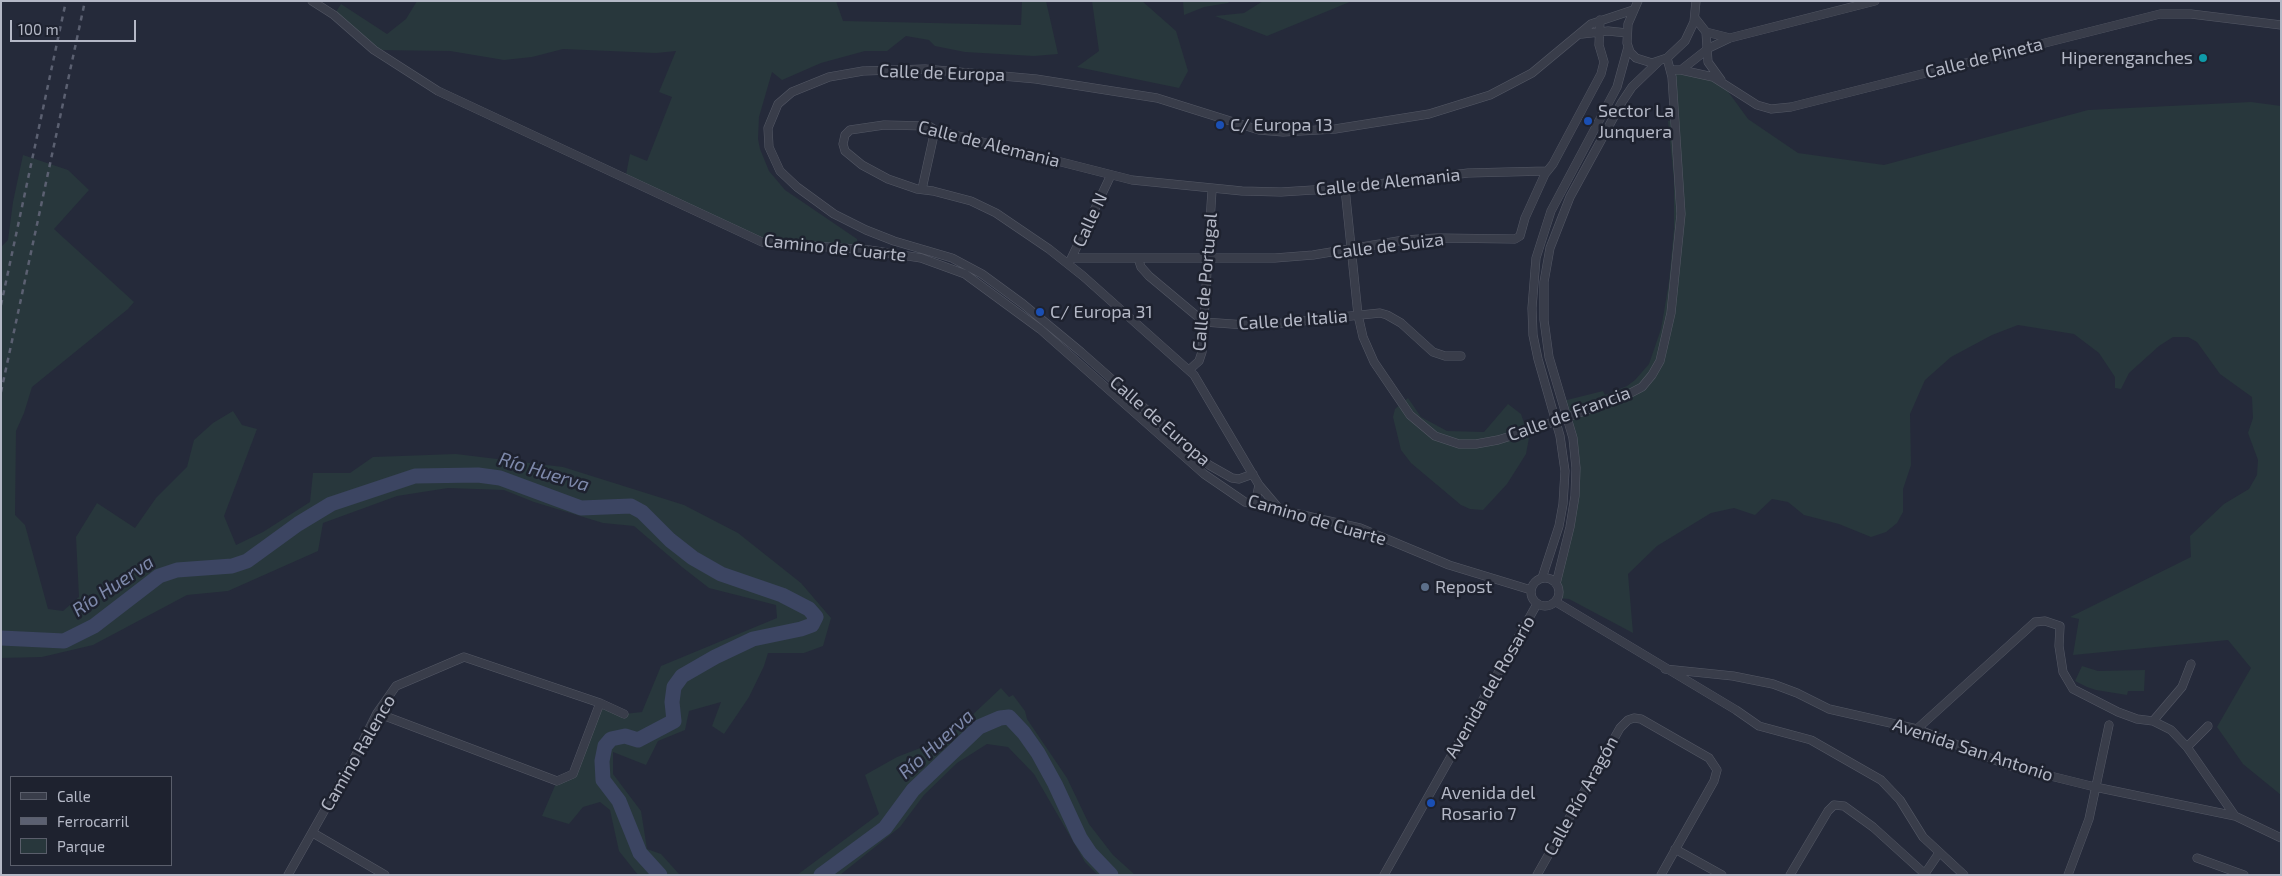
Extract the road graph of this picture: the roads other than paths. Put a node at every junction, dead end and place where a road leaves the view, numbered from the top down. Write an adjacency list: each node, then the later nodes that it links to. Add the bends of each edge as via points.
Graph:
1 (312, 1): 39 (street, Camino de Cuarte, via 334,15 374,50 438,90 762,242 869,250 921,258 965,274 1040,330 1204,474 1245,502)
2 (1638, 1): 5 (street)
3 (1875, 1): 13 (street)
4 (1697, 3): 6 (street)
5 (1633, 10): 7 (street, Calle de Europa); 12 (street)
6 (1695, 18): 10 (street); 17 (street, via 1685,41)
7 (1600, 20): 9 (street, Calle de Suiza); 11 (street, Calle de Europa)
8 (2281, 25): 21 (street, Calle de Pineta, via 2191,14 2160,14 1791,107 1771,109 1757,105)
9 (1600, 32): 11 (street); 12 (street); 14 (street, Calle de Suiza)
10 (1706, 32): 13 (street); 16 (street, Calle de Pineta)
11 (1581, 34): 14 (street); 36 (street, Calle de Europa, via 1522,79 1462,105 1409,118 1316,131 1272,132 1238,125 1157,98 1036,79 913,69 863,71 815,82 782,99 768,128 769,147 780,171 797,187 834,214 866,230 952,258 982,274 1081,352 1209,465 1232,478)
12 (1626, 34): 15 (street)
13 (1730, 38): 16 (street)
14 (1599, 45): 23 (street, Calle de Suiza, via 1604,58 1601,74)
15 (1628, 47): 18 (street, via 1640,60); 42 (street, via 1617,87 1551,212 1536,258 1532,299 1534,335 1560,436 1565,471 1559,526)
16 (1707, 50): 20 (street); 21 (street, Calle de Pineta, via 1710,66)
17 (1667, 58): 18 (street); 19 (street, Calle de Francia)
18 (1658, 62): 43 (street, via 1622,102 1570,197 1550,248 1544,282 1544,320 1549,357 1573,438 1576,468 1570,527)
19 (1671, 70): 20 (street, Calle de Pineta); 32 (street, Calle de Francia, bridge, via 1681,214 1671,313 1660,361 1642,387 1623,397 1498,440 1476,444 1446,441 1429,433 1410,415 1374,362)
20 (1681, 70): 21 (street, Calle de Pineta, via 1713,77)
21 (1724, 83)
22 (935, 130): 24 (street, Calle de Alemania); 26 (street); 26 (street, Calle de Alemania, via 929,126 908,125 859,128 850,130 843,144 845,151 862,164 888,178)
23 (1547, 171): 25 (street, Calle de Alemania, via 1468,173); 28 (street, Calle de Suiza, via 1520,236 1515,239 1404,240)
24 (1111, 175): 27 (street, Calle de Alemania, via 1154,184); 31 (street, Calle N)
25 (1344, 188): 27 (street, Calle de Alemania, via 1281,192); 28 (street, Calle de Francia)
26 (922, 189): 31 (street, Calle de Alemania, via 970,201 996,213)
27 (1212, 190): 30 (street, Calle de Portugal)
28 (1352, 249): 30 (street, Calle de Suiza, via 1275,258); 32 (street, Calle de Francia)
29 (1138, 258): 30 (street, Calle de Suiza); 31 (street, Calle de Suiza); 33 (street, via 1149,276)
30 (1208, 258): 33 (street, Calle de Portugal)
31 (1070, 260): 35 (street, Calle de Alemania)
32 (1358, 315): 33 (street, Calle de Italia, via 1246,325); 34 (street, Calle de Italia, via 1387,315 1401,323 1433,352)
33 (1204, 322): 35 (street, Calle de Portugal, via 1201,357)
34 (1460, 356)
35 (1189, 370): 36 (street, Calle de Alemania)
36 (1253, 474): 37 (street, Calle de Alemania)
37 (1259, 485): 38 (street, Calle de Alemania); 39 (street)
38 (1267, 494): 40 (street); 41 (street, Calle de Alemania)
39 (1255, 505): 40 (street, Camino de Cuarte)
40 (1264, 508): 41 (street, Camino de Cuarte)
41 (1281, 511): 44 (street, Camino de Cuarte, via 1360,528 1449,565)
42 (1542, 578): 43 (street); 44 (street)
43 (1556, 584): 45 (street, via 1559,593)
44 (1531, 590): 46 (street)
45 (1556, 602): 46 (street, via 1549,606); 48 (street)
46 (1537, 604): 69 (street, Avenida del Rosario)
47 (2191, 664): 54 (street, via 2182,687)
48 (1665, 669): 49 (street, Avenida San Antonio); 50 (street)
49 (1708, 673): 50 (street); 57 (street, Avenida San Antonio, via 1773,684 1829,709)
50 (1702, 689): 64 (street, via 1759,726 1811,740 1881,780 1900,800 1923,837)
51 (600, 703): 52 (street, Camino Ralenco, via 464,657 396,686); 52 (street, via 573,774 557,781); 53 (street, Camino Ralenco)
52 (377, 713): 61 (street, Camino Ralenco)
53 (624, 714)
54 (2153, 721): 57 (street, via 2118,712 2073,689 2062,672 2060,626 2045,621 2035,622); 58 (street, via 2171,730)
55 (2109, 725): 59 (street)
56 (2208, 726): 58 (street)
57 (1917, 729): 59 (street, Avenida San Antonio, via 2010,766)
58 (2187, 747): 60 (street)
59 (2095, 788): 60 (street, Avenida San Antonio); 75 (street, via 2087,827)
60 (2235, 816): 62 (street, Avenida San Antonio)
61 (313, 833): 67 (street, Camino Ralenco); 68 (street)
62 (2281, 838)
63 (1675, 849): 70 (street, Calle Río Aragón, via 1714,780 1716,767 1709,758 1634,718 1620,728); 71 (street); 72 (street)
64 (1939, 853): 66 (street); 74 (street)
65 (2197, 858): 76 (street)
66 (1925, 874): 73 (street, via 1873,827 1844,806 1834,805)
67 (288, 875)
68 (385, 875)
69 (1384, 875)
70 (1537, 875)
71 (1661, 875)
72 (1722, 875)
73 (1790, 875)
74 (1964, 875)
75 (2068, 875)
76 (2244, 875)

